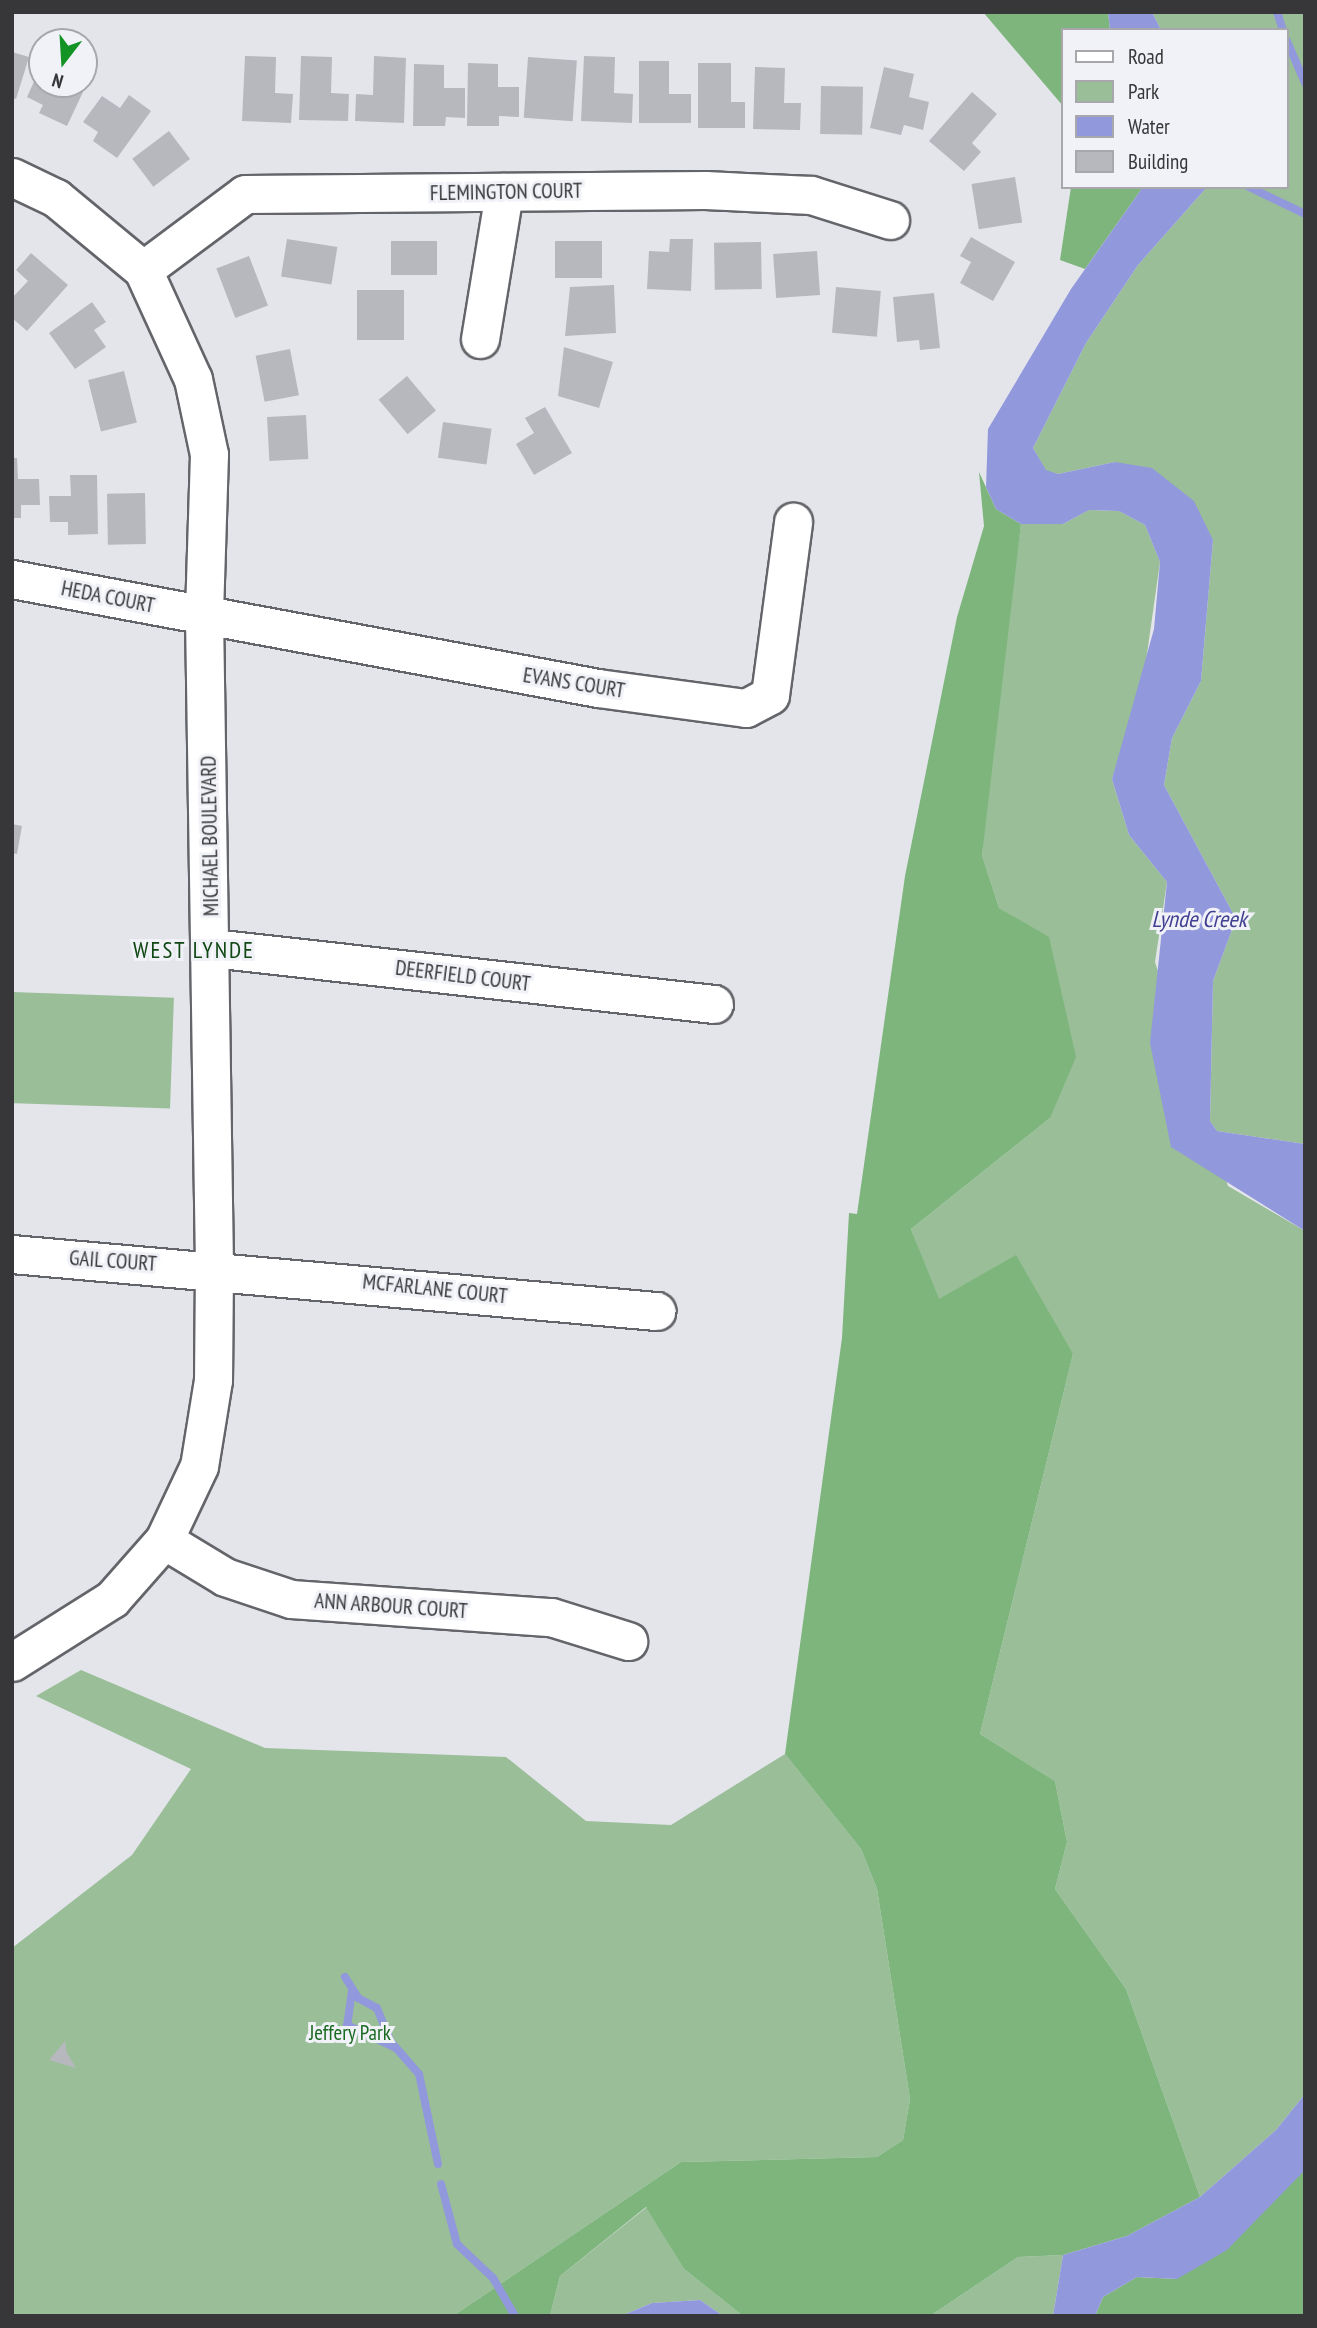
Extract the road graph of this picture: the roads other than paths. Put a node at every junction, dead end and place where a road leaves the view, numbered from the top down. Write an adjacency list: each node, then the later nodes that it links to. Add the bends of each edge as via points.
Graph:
1 (12, 177): 4 (street, MICHAEL BOULEVARD, via 56,198)
2 (504, 192): 3 (street, FLEMINGTON COURT, via 811,195); 4 (street, FLEMINGTON COURT, via 245,194); 5 (street)
3 (890, 220)
4 (143, 270): 8 (street, MICHAEL BOULEVARD, via 193,379 209,454)
5 (481, 339)
6 (793, 522): 8 (street, EVANS COURT, via 770,695 746,708 598,688)
7 (12, 579): 8 (street, HEDA COURT)
8 (204, 615): 9 (street, MICHAEL BOULEVARD)
9 (212, 948): 10 (street, DEERFIELD COURT); 12 (street, MICHAEL BOULEVARD)
10 (714, 1004)
11 (12, 1254): 12 (street, GAIL COURT)
12 (214, 1268): 13 (street, MCFARLANE COURT); 14 (street, MICHAEL BOULEVARD, via 213,1380 199,1466)
13 (656, 1311)
14 (164, 1540): 15 (street, ANN ARBOUR COURT, via 225,1577 291,1599 551,1617); 16 (street, MICHAEL BOULEVARD, via 112,1599)
15 (628, 1641)
16 (12, 1662)

